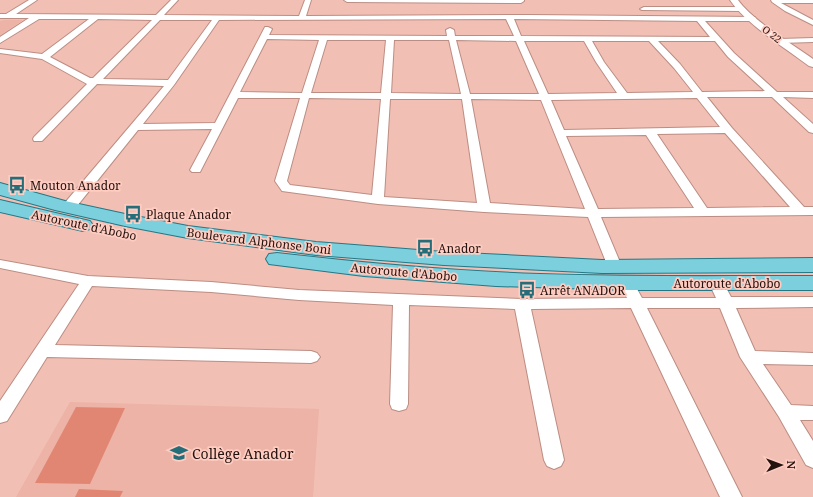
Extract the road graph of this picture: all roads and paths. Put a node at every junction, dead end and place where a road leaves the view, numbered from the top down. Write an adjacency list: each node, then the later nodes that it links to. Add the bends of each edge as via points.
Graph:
1 (34, 0): 11 (street)
2 (175, 0): 14 (street)
3 (308, 0): 18 (street)
4 (346, 0): 9 (street)
5 (734, 0): 10 (street, O 22)
6 (811, 2): 22 (street, via 774,1)
7 (525, 7): 9 (street); 15 (street); 20 (street)
8 (644, 8): 10 (street)
9 (412, 9): 18 (street); 19 (street)
10 (740, 9): 21 (street, O 22)
11 (4, 16): 12 (street)
12 (38, 16): 13 (street); 32 (street)
13 (96, 17): 14 (street); 35 (street)
14 (157, 17): 16 (street); 38 (street)
15 (509, 17): 19 (street); 27 (street)
16 (217, 18): 17 (street); 39 (street)
17 (274, 18): 18 (street); 23 (street)
18 (302, 18)
19 (448, 18): 26 (street)
20 (699, 19): 21 (street); 28 (street)
21 (752, 19): 33 (street, O 22)
22 (813, 24)
23 (264, 37): 24 (street); 40 (street)
24 (324, 38): 25 (street); 44 (street)
25 (390, 38): 26 (street); 45 (street)
26 (452, 38): 27 (street); 46 (street)
27 (520, 38): 29 (street); 48 (street)
28 (716, 38): 30 (street); 42 (street)
29 (587, 39): 30 (street); 47 (street)
30 (651, 39): 41 (street)
31 (813, 40): 33 (street)
32 (0, 41)
33 (780, 41): 36 (street, O 22)
34 (0, 51): 35 (street)
35 (44, 58): 38 (street, via 84,80)
36 (808, 58): 37 (street, O 22)
37 (813, 64)
38 (94, 82): 39 (street); 55 (street)
39 (171, 83): 50 (street)
40 (235, 95): 44 (street); 49 (street)
41 (701, 95): 42 (street); 47 (street); 51 (street)
42 (776, 95): 43 (street); 52 (street)
43 (813, 95)
44 (304, 96): 45 (street); 58 (street, via 282,184 292,190)
45 (384, 96): 46 (street); 58 (street)
46 (466, 96): 48 (street); 61 (street)
47 (624, 96): 48 (street)
48 (545, 97): 54 (street)
49 (219, 126): 50 (street); 56 (street)
50 (135, 127): 60 (street)
51 (728, 130): 53 (street); 62 (street)
52 (813, 130)
53 (649, 131): 54 (street); 63 (street)
54 (559, 133): 64 (street)
55 (38, 139)
56 (196, 170)
57 (0, 189): 60 (main road, Boulevard Alphonse Boni)
58 (378, 200): 61 (street)
59 (0, 206): 69 (main road, Autoroute d'Abobo, via 172,243 320,264 463,277)
60 (68, 208): 65 (main road, Boulevard Alphonse Boni, via 196,234 322,250)
61 (484, 208): 64 (street)
62 (807, 211): 63 (street)
63 (703, 212): 64 (street)
64 (592, 213): 69 (street)
65 (427, 259): 69 (main road, Autoroute d'Abobo)
66 (0, 264): 68 (street)
67 (813, 265): 69 (main road, Autoroute d'Abobo)
68 (88, 281): 72 (street, via 210,286 299,295); 75 (street)
69 (626, 284): 71 (main road, Autoroute d'Abobo); 74 (street); 85 (street)
70 (813, 284): 71 (main road, Autoroute d'Abobo)
71 (721, 292): 73 (street); 77 (street)
72 (401, 300): 74 (street); 79 (street)
73 (813, 302)
74 (522, 304): 84 (street)
75 (42, 351): 76 (street); 82 (street)
76 (311, 356)
77 (749, 357): 78 (street); 80 (street)
78 (813, 360)
79 (399, 404)
80 (786, 412): 81 (street); 83 (street)
81 (813, 413)
82 (0, 416)
83 (813, 459)
84 (554, 460)
85 (731, 497)

